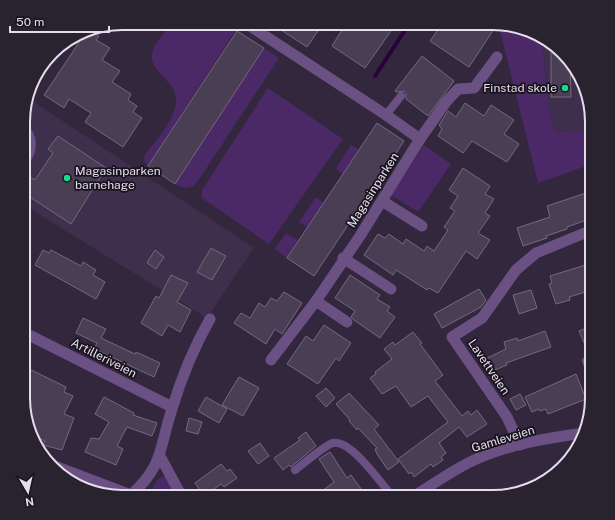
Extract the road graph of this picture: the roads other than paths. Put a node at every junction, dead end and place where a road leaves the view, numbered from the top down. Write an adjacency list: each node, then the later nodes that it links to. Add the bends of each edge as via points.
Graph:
1 (256, 30): 4 (street)
2 (497, 57): 6 (street, Magasinparken, via 474,88 461,88 455,91)
3 (401, 96): 4 (lane)
4 (386, 115): 6 (street)
5 (30, 135): 7 (lane)
6 (420, 139): 8 (street, Magasinparken)
7 (30, 155)
8 (382, 200): 9 (street); 11 (street, Magasinparken)
9 (422, 226)
10 (585, 233): 20 (street, Lavettveien, via 536,253 516,270 482,318 452,337 510,422)
11 (343, 258): 12 (street); 13 (street, Magasinparken)
12 (391, 289)
13 (316, 300): 15 (street); 17 (street, Magasinparken)
14 (210, 319): 18 (street)
15 (347, 322)
16 (30, 336): 18 (street, Artilleriveien)
17 (271, 360)
18 (172, 407): 21 (street)
19 (578, 434): 20 (street, Gamleveien)
20 (520, 445): 28 (street, Gamleveien, via 469,462)
21 (160, 456): 25 (street, via 148,478); 26 (street)
22 (65, 470): 24 (street)
23 (295, 470): 27 (lane, via 330,444 340,443 348,446)
24 (115, 489)
25 (137, 490)
26 (178, 490)
27 (386, 490)
28 (424, 490)

